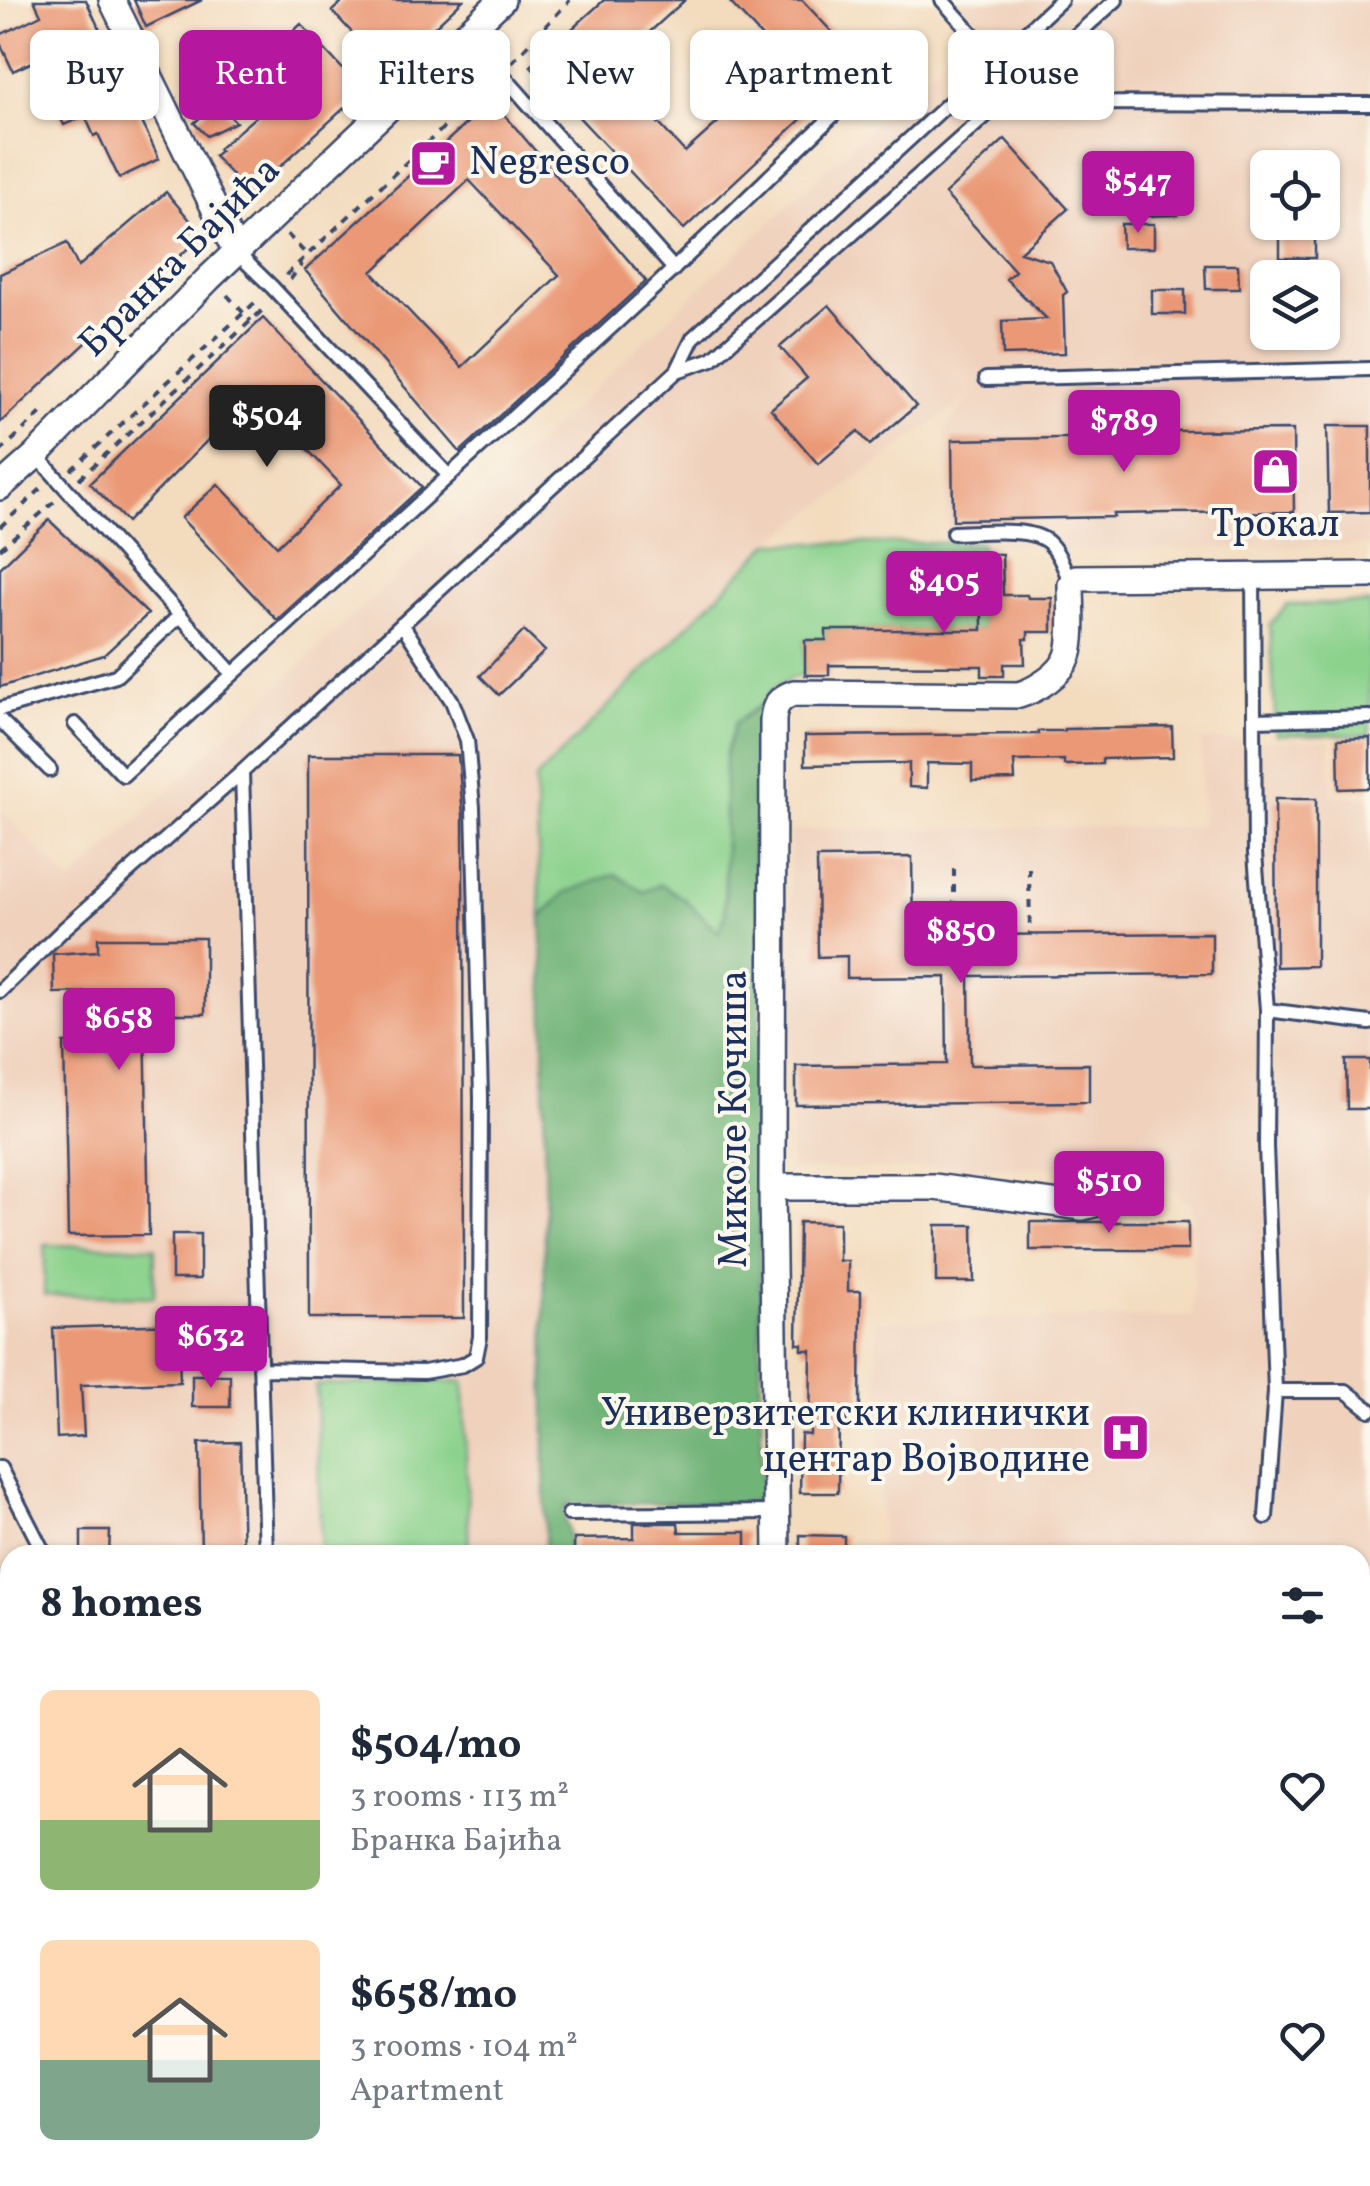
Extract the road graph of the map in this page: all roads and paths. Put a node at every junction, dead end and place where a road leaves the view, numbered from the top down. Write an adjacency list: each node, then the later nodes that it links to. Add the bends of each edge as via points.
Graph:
1 (112, 0): 20 (street)
2 (502, 0): 7 (street, Бранка Бајића)
3 (570, 0): 11 (path)
4 (942, 0): 8 (lane)
5 (1060, 0): 9 (lane)
6 (1116, 0): 10 (lane)
7 (471, 30)
8 (969, 30)
9 (1028, 30)
10 (1083, 30)
11 (510, 64)
12 (510, 84): 22 (lane)
13 (1114, 103): 15 (lane)
14 (948, 104): 25 (lane, via 693,338)
15 (1370, 104)
16 (376, 120): 20 (street, Бранка Бајића)
17 (452, 120): 21 (path)
18 (828, 120): 22 (lane)
19 (983, 120): 25 (lane, via 712,359)
20 (236, 252): 23 (lane); 27 (street, Бранка Бајића)
21 (308, 256): 23 (path); 23 (path)
22 (674, 269): 28 (lane)
23 (276, 291): 28 (lane); 29 (path); 31 (path)
24 (1370, 368): 26 (lane)
25 (677, 371): 39 (lane)
26 (986, 379)
27 (36, 455): 29 (lane); 30 (street, Бранка Бајића)
28 (449, 476): 40 (lane)
29 (57, 478): 31 (lane); 32 (path)
30 (0, 487)
31 (67, 490): 34 (path); 38 (lane)
32 (0, 526)
33 (954, 532): 37 (lane, via 1028,532 1046,540)
34 (0, 549)
35 (1370, 574): 36 (street)
36 (1253, 576): 37 (street, via 1076,578); 44 (lane)
37 (1071, 584): 55 (street, Миколе Кочиша, via 1070,652 1033,691 794,693 777,702)
38 (180, 615): 40 (lane); 41 (lane, via 116,676)
39 (402, 624): 47 (lane); 57 (lane, via 452,701 467,740 481,1096 480,1337 476,1357 424,1372)
40 (232, 673): 45 (lane, via 124,775)
41 (0, 709)
42 (1370, 718): 44 (lane)
43 (0, 720): 46 (lane)
44 (1255, 720): 53 (lane)
45 (76, 724)
46 (50, 770)
47 (242, 772): 52 (lane); 57 (lane)
48 (1029, 868): 51 (path)
49 (954, 869): 50 (path)
50 (954, 924)
51 (1030, 934)
52 (0, 991)
53 (1266, 1010): 54 (lane); 58 (lane)
54 (1370, 1024)
55 (772, 1187): 56 (street, via 934,1187 1082,1207); 61 (street, Миколе Кочиша)
56 (1115, 1192)
57 (260, 1369): 65 (lane)
58 (1275, 1391): 59 (lane, via 1346,1391); 63 (lane)
59 (1370, 1410)
60 (0, 1468): 64 (lane)
61 (777, 1512): 62 (lane); 66 (street, Миколе Кочиша)
62 (569, 1514)
63 (1266, 1517)
64 (40, 1545)
65 (266, 1545)
66 (777, 1545)

